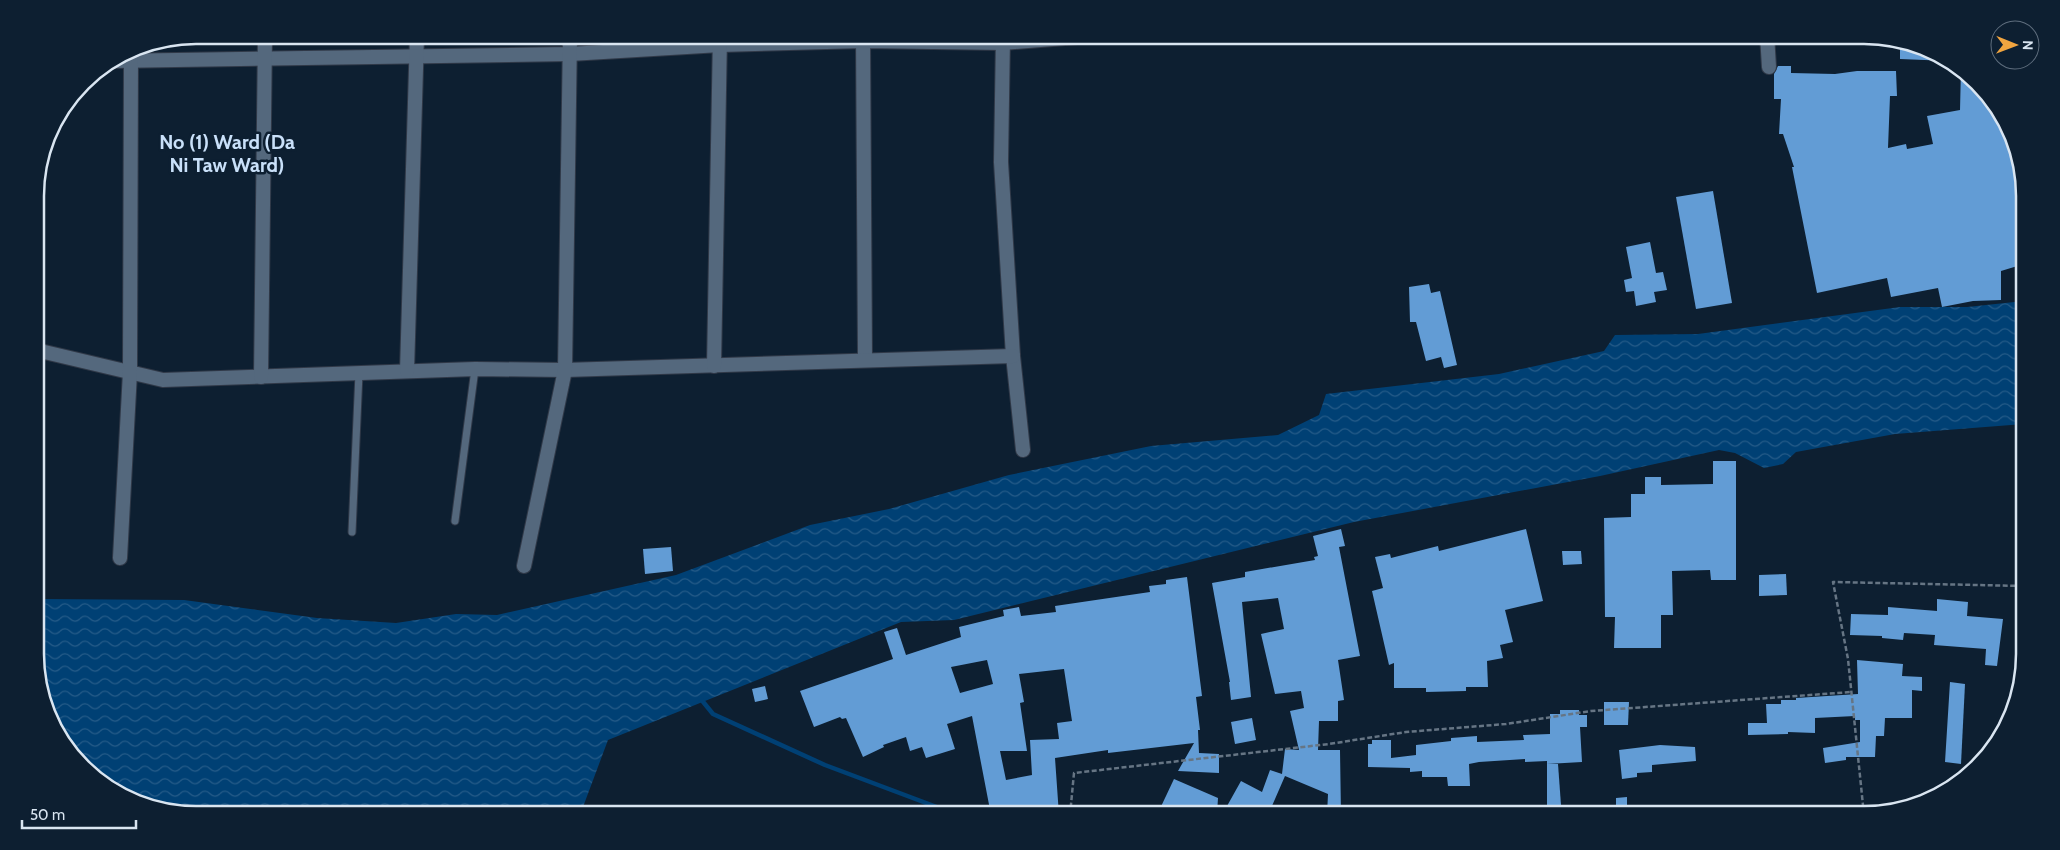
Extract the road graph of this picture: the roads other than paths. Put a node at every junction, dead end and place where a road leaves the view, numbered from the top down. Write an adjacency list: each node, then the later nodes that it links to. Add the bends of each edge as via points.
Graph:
1 (265, 44): 13 (street)
2 (417, 44): 11 (street)
3 (570, 44): 9 (street)
4 (677, 44): 9 (street)
5 (720, 44): 18 (street)
6 (863, 44): 17 (street)
7 (1003, 44): 16 (street, via 1001,162)
8 (1767, 44): 14 (street)
9 (570, 54): 11 (street); 20 (street)
10 (138, 55): 13 (street)
11 (416, 57): 13 (street); 21 (street)
12 (131, 59): 22 (street)
13 (264, 60): 24 (street)
14 (1769, 66)
15 (44, 352): 22 (street)
16 (1013, 356): 17 (street); 25 (street)
17 (865, 360): 18 (street)
18 (714, 366): 20 (street)
19 (475, 369): 20 (street); 21 (street); 26 (lane)
20 (565, 370): 29 (street)
21 (408, 371): 23 (street)
22 (130, 372): 24 (street, via 163,380); 28 (street)
23 (359, 373): 24 (street); 27 (lane)
24 (261, 377)
25 (1023, 450)
26 (455, 522)
27 (352, 532)
28 (120, 558)
29 (524, 566)

